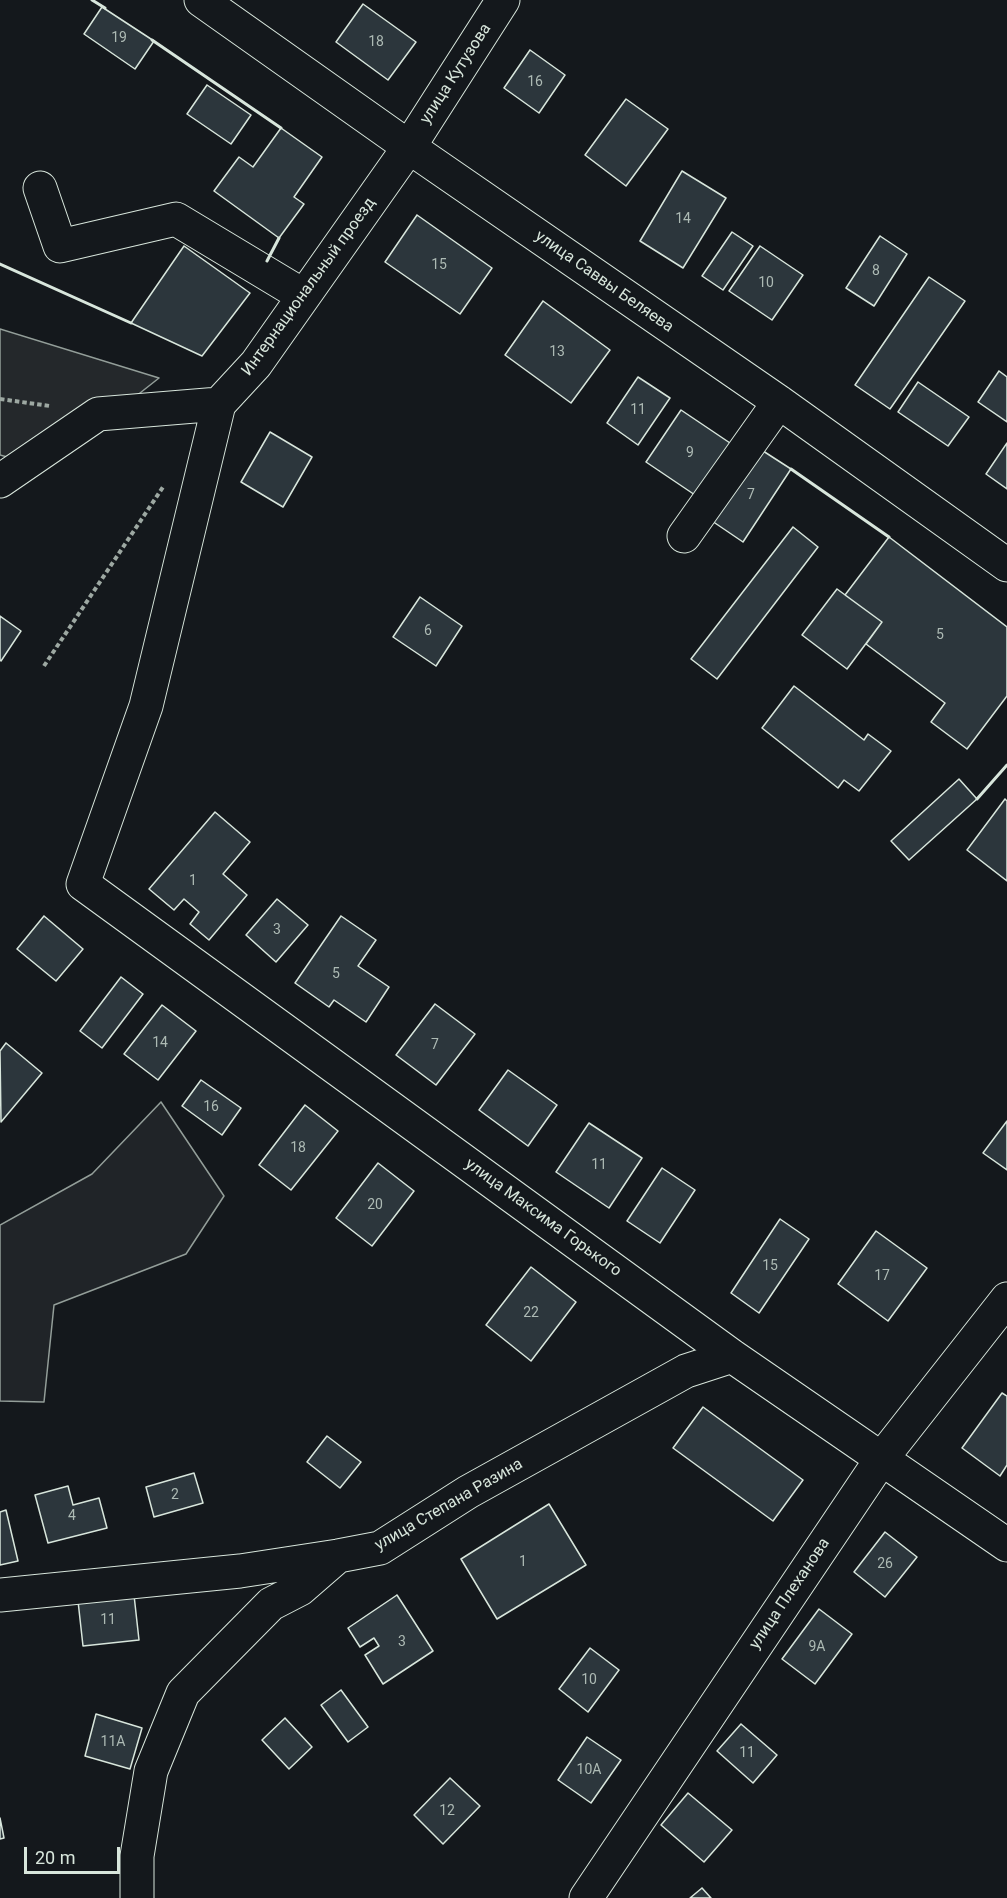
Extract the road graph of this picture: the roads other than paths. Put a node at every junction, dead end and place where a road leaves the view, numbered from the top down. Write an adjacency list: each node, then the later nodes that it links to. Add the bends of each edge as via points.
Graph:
1 (201, 0): 3 (street, улица Саввы Беляева)
2 (503, 0): 3 (street, улица Кутузова)
3 (409, 147): 5 (street, Интернациональный проезд); 6 (street, улица Саввы Беляева)
4 (40, 188): 5 (street, via 60,246 176,219)
5 (304, 296): 7 (street, Интернациональный проезд, via 256,364)
6 (779, 402): 9 (street); 10 (street, улица Саввы Беляева)
7 (219, 404): 8 (street, via 98,414); 12 (street, улица Максима Горького, via 146,706 83,884)
8 (0, 481)
9 (684, 536)
10 (1007, 565)
11 (1007, 1299): 13 (street, улица Плеханова)
12 (732, 1356): 13 (street, улица Максима Горького); 15 (street, улица Степана Разина, via 686,1371 468,1492 380,1548)
13 (882, 1458): 14 (street, улица Максима Горького); 18 (street, улица Плеханова)
14 (1007, 1545)
15 (338, 1556): 16 (street, улица Степана Разина); 17 (street, via 300,1589 271,1604 183,1692 150,1771 137,1856)
16 (0, 1595)
17 (137, 1898)
18 (586, 1898)

